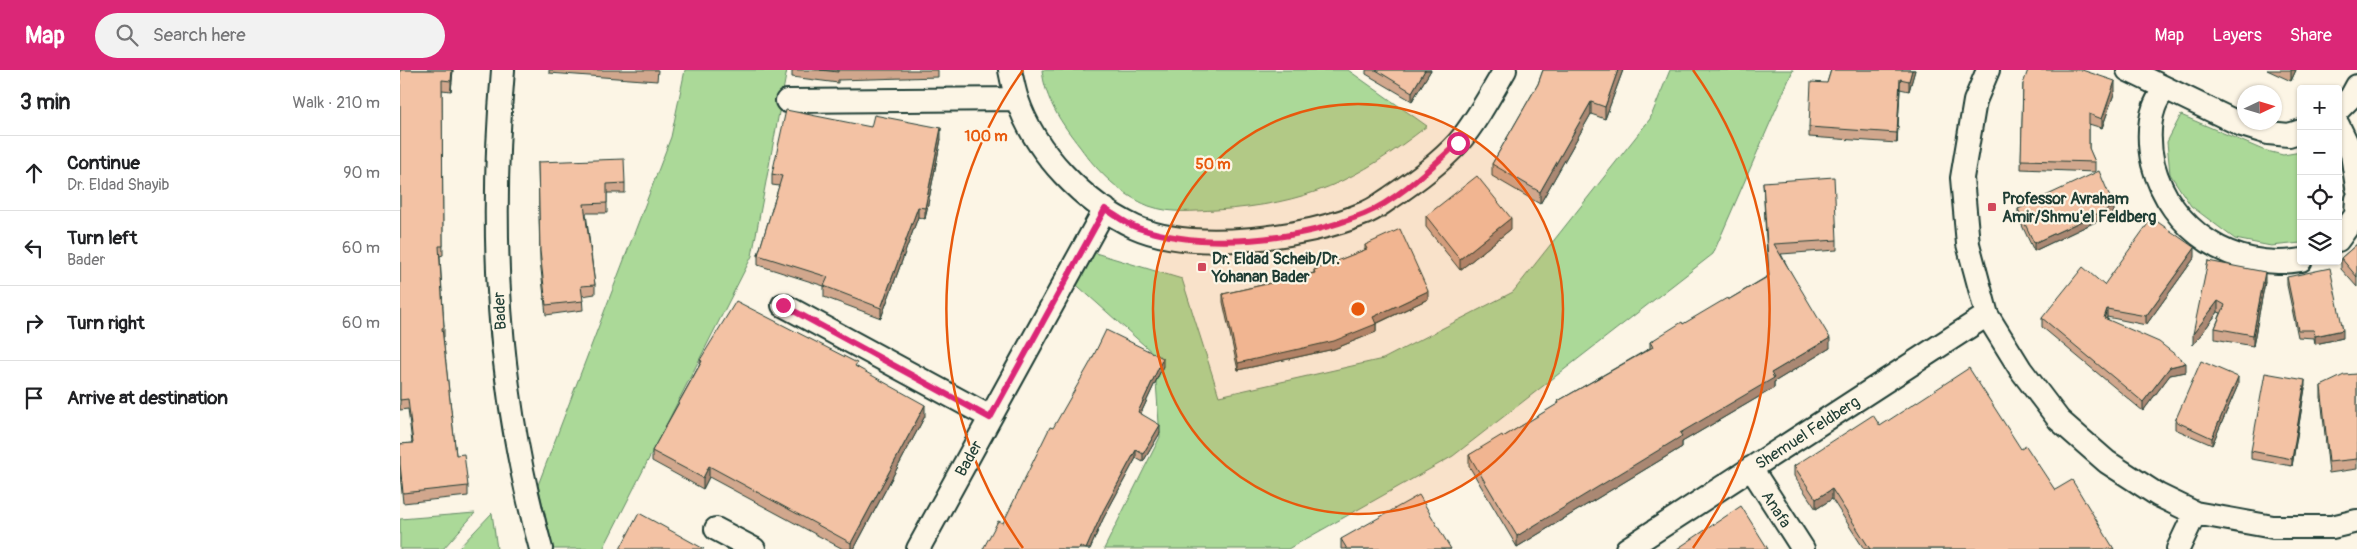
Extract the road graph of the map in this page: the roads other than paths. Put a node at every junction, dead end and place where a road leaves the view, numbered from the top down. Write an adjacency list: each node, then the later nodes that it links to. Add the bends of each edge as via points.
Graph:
1 (503, 70): 25 (street, Bader, via 497,263 501,340 518,456)
2 (1010, 70): 8 (street)
3 (1505, 70): 15 (street, via 1458,143 1413,183 1365,213 1278,237 1229,240 1180,238 1136,227)
4 (1988, 70): 19 (street, via 1975,100 1962,178 1968,244)
5 (2128, 70): 7 (street)
6 (2357, 86): 10 (street)
7 (2165, 88): 12 (street, via 2242,125 2268,133); 17 (street, via 2154,108 2150,151 2157,179 2168,203 2188,226 2213,245 2237,256 2267,262)
8 (1017, 99): 9 (street); 15 (street, via 1031,130 1051,159)
9 (786, 101)
10 (2342, 106)
11 (2340, 130): 13 (street, via 2352,154)
12 (2297, 132)
13 (2357, 187)
14 (2357, 199): 16 (street, via 2356,215)
15 (1105, 209): 20 (street, Bader)
16 (2342, 234)
17 (2297, 260)
18 (783, 305): 20 (street)
19 (1987, 315): 21 (street, Shemuel Feldberg); 22 (street, via 2021,370 2059,420 2107,462 2158,495)
20 (990, 418): 27 (street, Bader)
21 (1751, 468): 28 (street, Shemuel Feldberg); 29 (street, Anafa)
22 (2195, 513): 23 (street, via 2273,527 2332,527); 30 (street)
23 (2357, 521)
24 (716, 529): 26 (street)
25 (541, 549)
26 (754, 549)
27 (918, 549)
28 (1627, 549)
29 (1802, 549)
30 (2178, 549)

